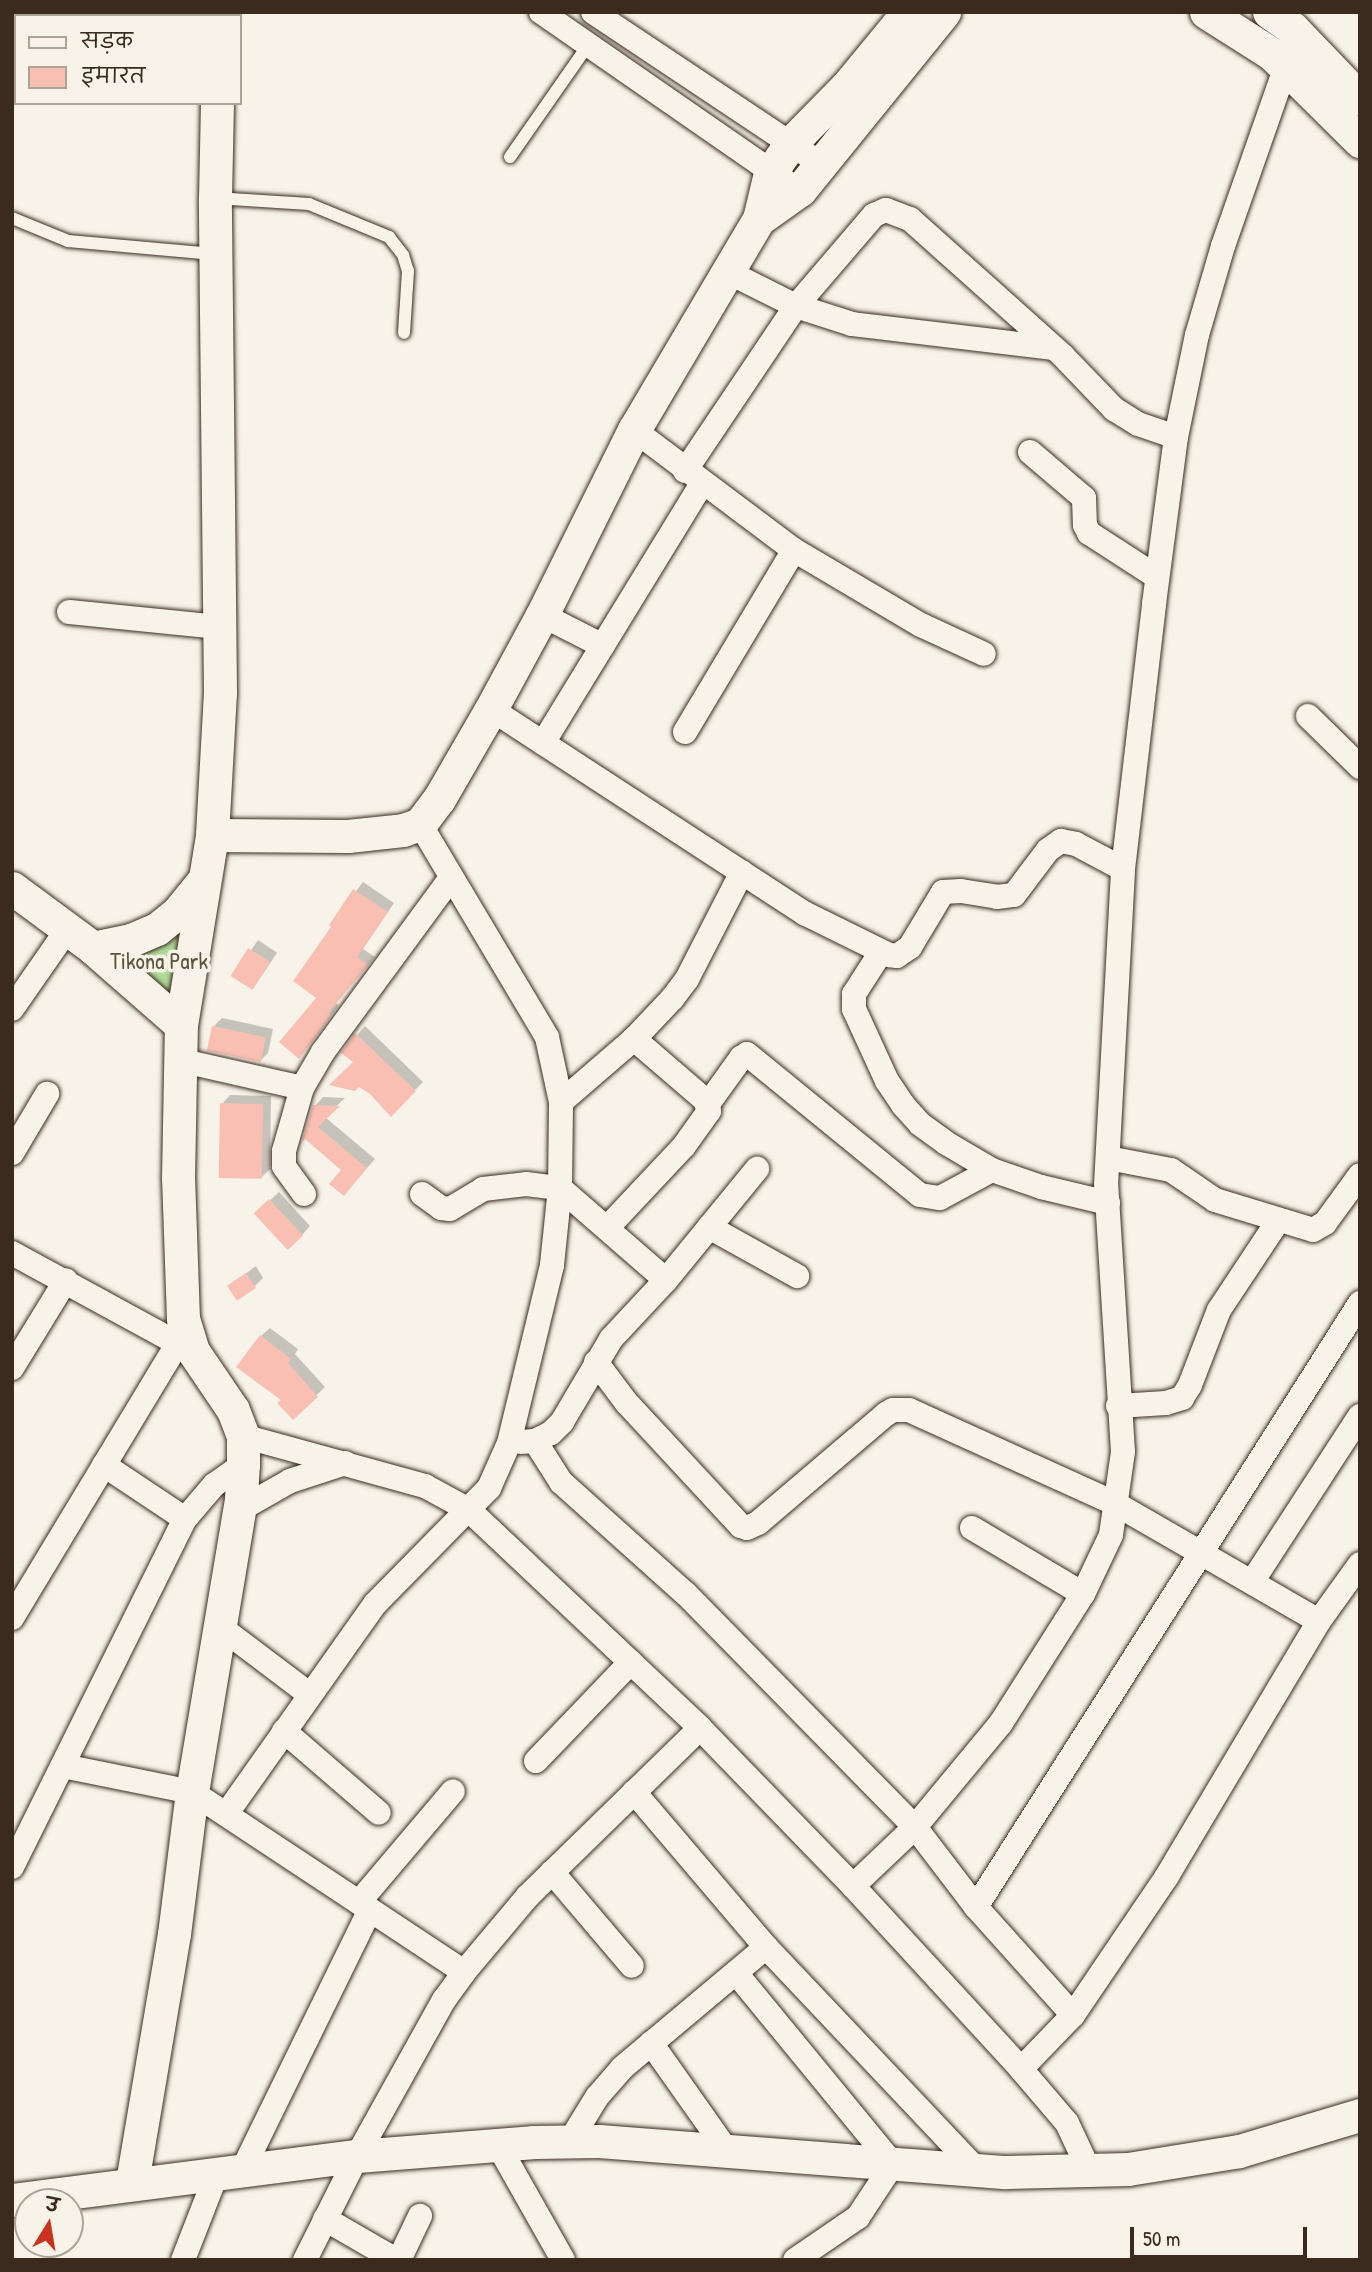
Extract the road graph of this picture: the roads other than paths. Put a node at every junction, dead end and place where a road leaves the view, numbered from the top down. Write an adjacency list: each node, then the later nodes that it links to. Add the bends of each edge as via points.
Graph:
1 (541, 12): 7 (street)
2 (593, 12): 12 (street)
3 (908, 12): 12 (street, via 848,85)
4 (944, 12): 14 (street)
5 (1206, 12): 8 (street)
6 (1269, 12): 8 (street, via 1292,28)
7 (588, 45): 13 (lane); 15 (street)
8 (1292, 51): 9 (street); 26 (street, via 1200,322)
9 (1349, 93): 11 (street)
10 (218, 105): 17 (street)
11 (1360, 141)
12 (790, 144): 14 (street); 15 (street)
13 (510, 157)
14 (822, 165): 16 (street)
15 (770, 173): 16 (street); 19 (street)
16 (800, 190): 19 (street)
17 (215, 198): 20 (street); 23 (lane, via 309,204 389,237 408,271)
18 (12, 218): 20 (lane, via 68,241)
19 (759, 219): 21 (street)
20 (216, 254): 33 (street)
21 (730, 273): 22 (street); 25 (street)
22 (796, 306): 24 (street, via 852,324); 24 (street, via 874,215 886,210 910,219); 28 (street)
23 (404, 333)
24 (1053, 348): 26 (street, via 1126,418)
25 (634, 430): 28 (street); 32 (street)
26 (1176, 437): 30 (street)
27 (1030, 452): 30 (street, via 1084,498 1089,533)
28 (694, 477): 29 (street); 34 (street)
29 (794, 550): 35 (street, via 901,614); 38 (street)
30 (1157, 577): 43 (street)
31 (69, 612): 33 (street)
32 (542, 615): 34 (street); 36 (street)
33 (219, 627): 42 (street)
34 (603, 646): 39 (street)
35 (984, 654)
36 (491, 709): 39 (street); 41 (street)
37 (1308, 716): 40 (street)
38 (685, 732)
39 (543, 743): 44 (street)
40 (1360, 767)
41 (420, 824): 42 (street, via 348,836); 46 (street)
42 (212, 835): 45 (street)
43 (1123, 869): 49 (street, via 1061,841 1048,850 1014,895 943,892 910,947 897,956); 59 (street)
44 (742, 872): 49 (street, via 804,913); 52 (street, via 687,979)
45 (204, 879): 48 (street, via 178,912 157,929 131,940); 51 (street)
46 (450, 879): 54 (street); 56 (street, via 547,1037)
47 (12, 888): 48 (street)
48 (80, 939): 50 (street); 51 (street)
49 (881, 952): 61 (street, via 853,1001 887,1081 920,1124)
50 (13, 1007)
51 (181, 1025): 53 (street)
52 (634, 1039): 56 (street); 57 (street)
53 (179, 1060): 54 (street); 75 (street)
54 (302, 1087): 64 (street, via 284,1166)
55 (47, 1094): 58 (street)
56 (561, 1102): 63 (street)
57 (708, 1104): 61 (street, via 747,1054 920,1195 940,1198); 69 (street, via 706,1117 684,1146)
58 (12, 1153)
59 (1108, 1158): 66 (street); 67 (street, via 1171,1170 1215,1200)
60 (757, 1169): 68 (street)
61 (992, 1170): 66 (street)
62 (1360, 1175): 67 (street, via 1321,1227 1313,1230)
63 (560, 1188): 65 (street, via 527,1184 483,1189 450,1209); 69 (street); 81 (street, via 552,1265)
64 (304, 1194)
65 (422, 1194)
66 (1108, 1203): 78 (street)
67 (1278, 1221): 78 (street, via 1219,1310 1182,1398)
68 (709, 1227): 71 (street); 73 (street)
69 (607, 1228): 73 (street)
70 (12, 1253): 72 (street)
71 (797, 1276)
72 (66, 1280): 75 (street); 77 (street)
73 (666, 1280): 76 (street, via 630,1316)
74 (1360, 1303): 90 (street)
75 (185, 1347): 82 (street, via 233,1410); 84 (street)
76 (596, 1362): 80 (street, via 562,1422); 85 (street, via 626,1402 747,1528 886,1414 899,1409 922,1414)
77 (12, 1368)
78 (1118, 1406): 85 (street, via 1123,1452)
79 (1360, 1416): 92 (street)
80 (535, 1441): 81 (street); 108 (street, via 561,1482 686,1594)
81 (509, 1443): 87 (street, via 489,1488)
82 (243, 1451): 83 (street); 86 (street); 88 (street)
83 (346, 1463): 86 (street, via 290,1481); 87 (street, via 425,1486)
84 (104, 1465): 88 (street); 94 (street)
85 (1116, 1504): 90 (street); 93 (street, via 1111,1535)
86 (239, 1510): 96 (street)
87 (469, 1510): 97 (street); 98 (street, via 375,1604)
88 (185, 1519): 102 (street)
89 (972, 1528): 93 (street)
90 (1199, 1552): 92 (street); 113 (street)
91 (1360, 1564): 95 (street)
92 (1252, 1582): 95 (street)
93 (1083, 1594): 108 (street, via 1001,1723)
94 (12, 1618)
95 (1319, 1620): 118 (street, via 1167,1876)
96 (219, 1626): 98 (street); 103 (street)
97 (631, 1662): 99 (street); 101 (street)
98 (309, 1694): 100 (street)
99 (700, 1728): 105 (street); 111 (street)
100 (284, 1731): 106 (street); 107 (street)
101 (536, 1761)
102 (62, 1766): 103 (street); 109 (street)
103 (192, 1791): 106 (street); 130 (street, via 174,1934)
104 (453, 1791): 112 (street)
105 (635, 1792): 110 (street); 114 (street)
106 (227, 1813): 112 (street)
107 (379, 1813)
108 (915, 1827): 111 (street); 113 (street)
109 (12, 1867)
110 (552, 1872): 115 (street); 116 (street)
111 (853, 1886): 120 (street)
112 (365, 1906): 116 (street); 129 (street)
113 (975, 1907): 118 (street)
114 (766, 1947): 117 (street); 127 (street)
115 (632, 1966)
116 (464, 1972): 125 (street)
117 (736, 1973): 119 (street); 126 (street)
118 (1073, 2015): 120 (street)
119 (651, 2043): 122 (street, via 613,2077); 124 (street)
120 (1021, 2069): 128 (street, via 1067,2123)
121 (1360, 2115): 128 (street, via 1239,2151 1128,2169)
122 (570, 2141): 123 (street); 124 (street)
123 (498, 2145): 125 (street); 137 (street)
124 (728, 2152): 126 (street)
125 (357, 2156): 129 (street); 133 (street)
126 (893, 2164): 127 (street); 138 (street, via 858,2217)
127 (977, 2170): 128 (street)
128 (1089, 2170)
129 (230, 2171): 130 (street); 134 (street)
130 (132, 2182): 131 (street)
131 (12, 2200)
132 (420, 2216): 136 (street)
133 (325, 2219): 135 (street); 136 (street)
134 (183, 2260)
135 (305, 2260)
136 (397, 2260)
137 (563, 2260)
138 (795, 2260)

